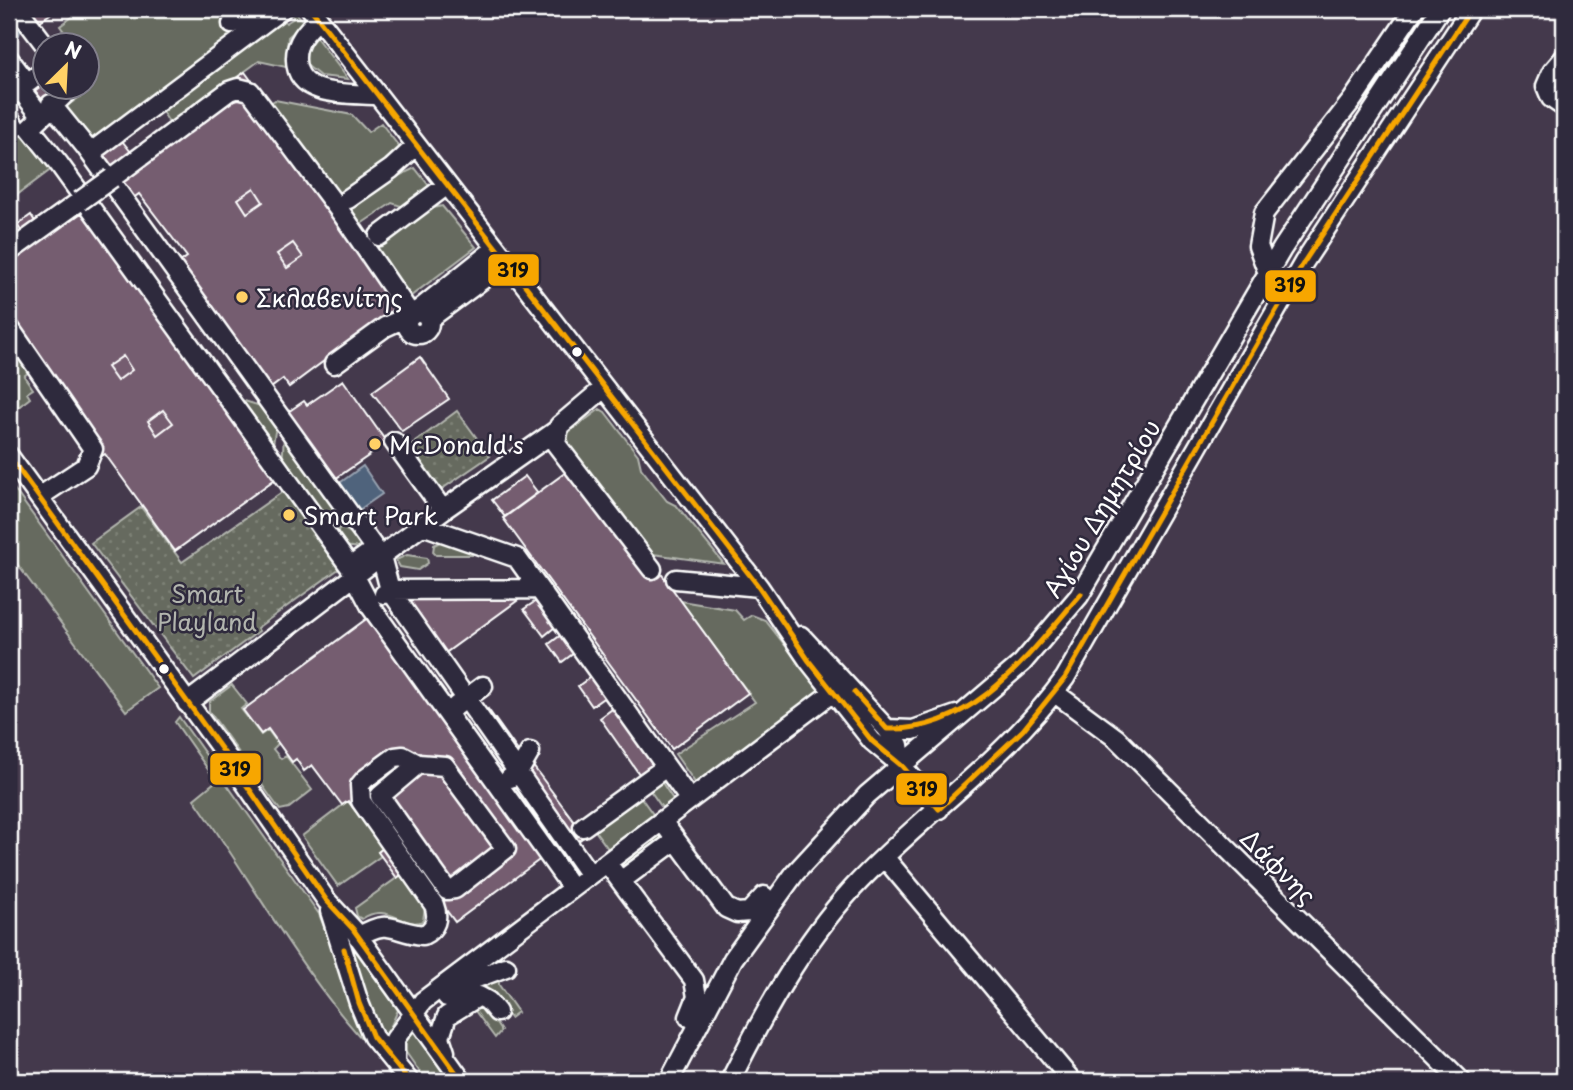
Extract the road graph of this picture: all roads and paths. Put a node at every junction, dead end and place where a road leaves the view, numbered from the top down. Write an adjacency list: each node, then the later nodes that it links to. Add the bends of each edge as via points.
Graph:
1 (18, 9): 9 (street)
2 (252, 9): 8 (street)
3 (282, 9): 20 (street)
4 (1414, 9): 26 (street, via 1359,91 1264,213 1258,246)
5 (1440, 9): 26 (street, Αγίου Δημητρίου)
6 (1471, 9): 48 (street, Αγίου Δημητρίου, via 1304,262)
7 (315, 14): 13 (street); 13 (street, via 295,55 303,81 323,90)
8 (232, 24)
9 (35, 32)
10 (1564, 58): 15 (street, via 1546,86 1551,99)
11 (9, 59): 12 (street)
12 (19, 90): 16 (street)
13 (376, 95): 19 (street)
14 (55, 102): 16 (street)
15 (1564, 107)
16 (46, 110): 20 (street); 39 (street, via 30,128)
17 (9, 117): 18 (street, via 15,125)
18 (9, 132)
19 (416, 146): 21 (street); 22 (street)
20 (90, 153): 37 (street)
21 (447, 185): 23 (street); 25 (street)
22 (348, 199)
23 (379, 236)
24 (9, 252): 27 (street, bridge, via 229,91 244,88)
25 (501, 255): 27 (street); 30 (street)
26 (1268, 273): 52 (street, Αγίου Δημητρίου, via 1084,590 1031,654)
27 (419, 315): 29 (street, via 385,327)
28 (9, 327): 34 (street, via 93,449 86,466)
29 (334, 364)
30 (604, 388): 31 (street); 41 (street)
31 (557, 430): 35 (street); 38 (street, via 558,448)
32 (394, 442): 35 (street)
33 (9, 456): 34 (street)
34 (39, 498): 49 (street)
35 (443, 510): 36 (street)
36 (422, 525): 37 (street); 42 (street, via 516,558)
37 (378, 553): 39 (street); 43 (street)
38 (652, 569)
39 (351, 572): 44 (street); 49 (street)
40 (676, 579): 41 (street)
41 (759, 587): 45 (street)
42 (538, 589): 43 (street); 57 (street)
43 (390, 590): 44 (street); 50 (street)
44 (370, 603): 51 (street)
45 (783, 618): 47 (street); 53 (street)
46 (483, 686): 50 (street)
47 (833, 692): 56 (street, via 880,750); 62 (street)
48 (1055, 693): 61 (street, Αγίου Δημητρίου, via 1023,730); 82 (street, Δάφνης, via 1116,738)
49 (193, 698): 71 (street)
50 (465, 699): 51 (street); 58 (street)
51 (447, 712): 59 (street)
52 (963, 713): 53 (street, via 913,730); 56 (street, Αγίου Δημητρίου)
53 (887, 729): 56 (street, via 899,745)
54 (530, 752): 58 (street)
55 (418, 764): 55 (street, via 380,796 450,891 506,845 445,766); 72 (street, via 403,756 395,758 365,779 361,801 434,905 437,919 423,935 385,925)
56 (902, 766): 61 (street); 64 (street, Αγίου Δημητρίου)
57 (666, 767): 60 (street); 63 (street)
58 (518, 773): 59 (street); 68 (street)
59 (499, 786): 70 (street)
60 (685, 793)
61 (939, 809): 66 (street, Αγίου Δημητρίου)
62 (662, 821): 65 (street); 67 (street)
63 (583, 827)
64 (824, 839): 65 (street, via 796,856 754,909 743,913 726,908); 79 (street, Αγίου Δημητρίου, via 740,948)
65 (676, 840): 69 (street)
66 (886, 858): 80 (street, Αγίου Δημητρίου, via 853,888 807,947 767,1009); 81 (street)
67 (607, 863): 68 (street); 69 (street)
68 (590, 875): 70 (street)
69 (622, 880): 79 (street, via 696,985 696,1004 670,1059)
70 (572, 888): 75 (street, via 423,1001)
71 (327, 901): 72 (street); 76 (street, via 366,1021 382,1051)
72 (358, 937): 75 (street)
73 (506, 967): 75 (street, via 474,979)
74 (497, 1012): 78 (street, via 485,998 474,997 444,1021 441,1042)
75 (413, 1016): 76 (street, via 396,1039); 78 (street)
76 (395, 1062): 77 (street)
77 (409, 1081)
78 (463, 1081)
79 (669, 1081)
80 (730, 1081)
81 (1072, 1081)
82 (1461, 1081)

